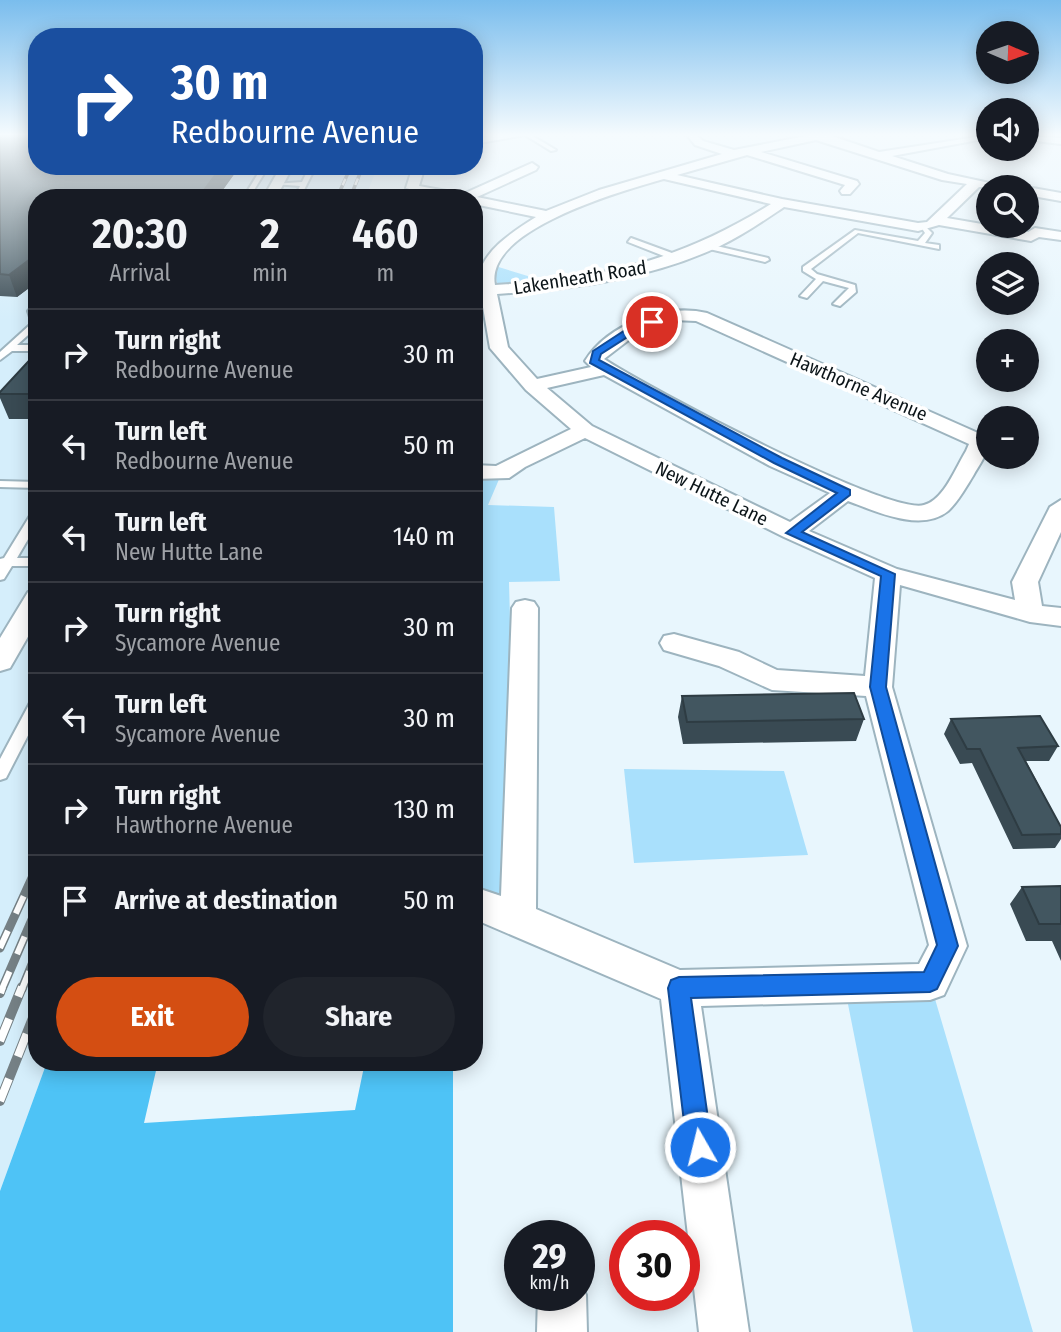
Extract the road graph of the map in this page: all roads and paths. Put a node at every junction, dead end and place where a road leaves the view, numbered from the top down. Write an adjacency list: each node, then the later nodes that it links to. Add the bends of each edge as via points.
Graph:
1 (592, 197): 6 (street)
2 (757, 197): 5 (street)
3 (960, 197): 7 (street)
4 (483, 202): 6 (street)
5 (782, 203): 7 (street); 11 (street, Lakenheath Road)
6 (547, 215): 16 (street, via 509,242)
7 (930, 223): 8 (street, via 1031,237 1035,232); 10 (lane)
8 (1061, 236)
9 (631, 240): 13 (lane)
10 (920, 244): 12 (lane); 15 (lane, via 857,231 809,265 806,272)
11 (708, 246): 13 (street, Lakenheath Road); 14 (lane)
12 (936, 247)
13 (677, 258): 16 (street, Lakenheath Road, via 594,279)
14 (765, 260)
15 (822, 278): 17 (lane); 18 (lane, via 853,288)
16 (483, 282): 24 (street, New Hutte Lane, via 493,348)
17 (804, 296)
18 (837, 304)
19 (28, 330): 20 (lane)
20 (9, 348): 21 (lane); 22 (lane)
21 (28, 348)
22 (0, 358)
23 (606, 369): 24 (street); 29 (street); 29 (street, Hawthorne Avenue, via 594,361 597,353 634,329 671,315 701,317 980,440 939,508 925,514)
24 (533, 386): 25 (street, New Hutte Lane)
25 (586, 430): 26 (street, via 501,473); 32 (street, New Hutte Lane)
26 (483, 472)
27 (0, 484): 28 (lane)
28 (28, 485)
29 (846, 492): 32 (street)
30 (1061, 507): 39 (street, via 1025,582)
31 (28, 528): 33 (lane)
32 (792, 533): 35 (street, New Hutte Lane)
33 (5, 562): 34 (lane); 36 (lane)
34 (28, 562)
35 (888, 574): 39 (street, New Hutte Lane); 43 (street)
36 (0, 576)
37 (525, 608): 47 (street)
38 (28, 613): 42 (street)
39 (1030, 613): 40 (street, New Hutte Lane)
40 (1061, 617)
41 (674, 643): 43 (street, via 729,659 772,681)
42 (0, 661)
43 (878, 687): 48 (street, via 948,946 930,982)
44 (28, 721): 45 (lane)
45 (0, 774)
46 (483, 907): 47 (street)
47 (518, 918): 48 (street)
48 (679, 988): 51 (street)
49 (562, 1311): 50 (street)
50 (562, 1332)
51 (724, 1332)

